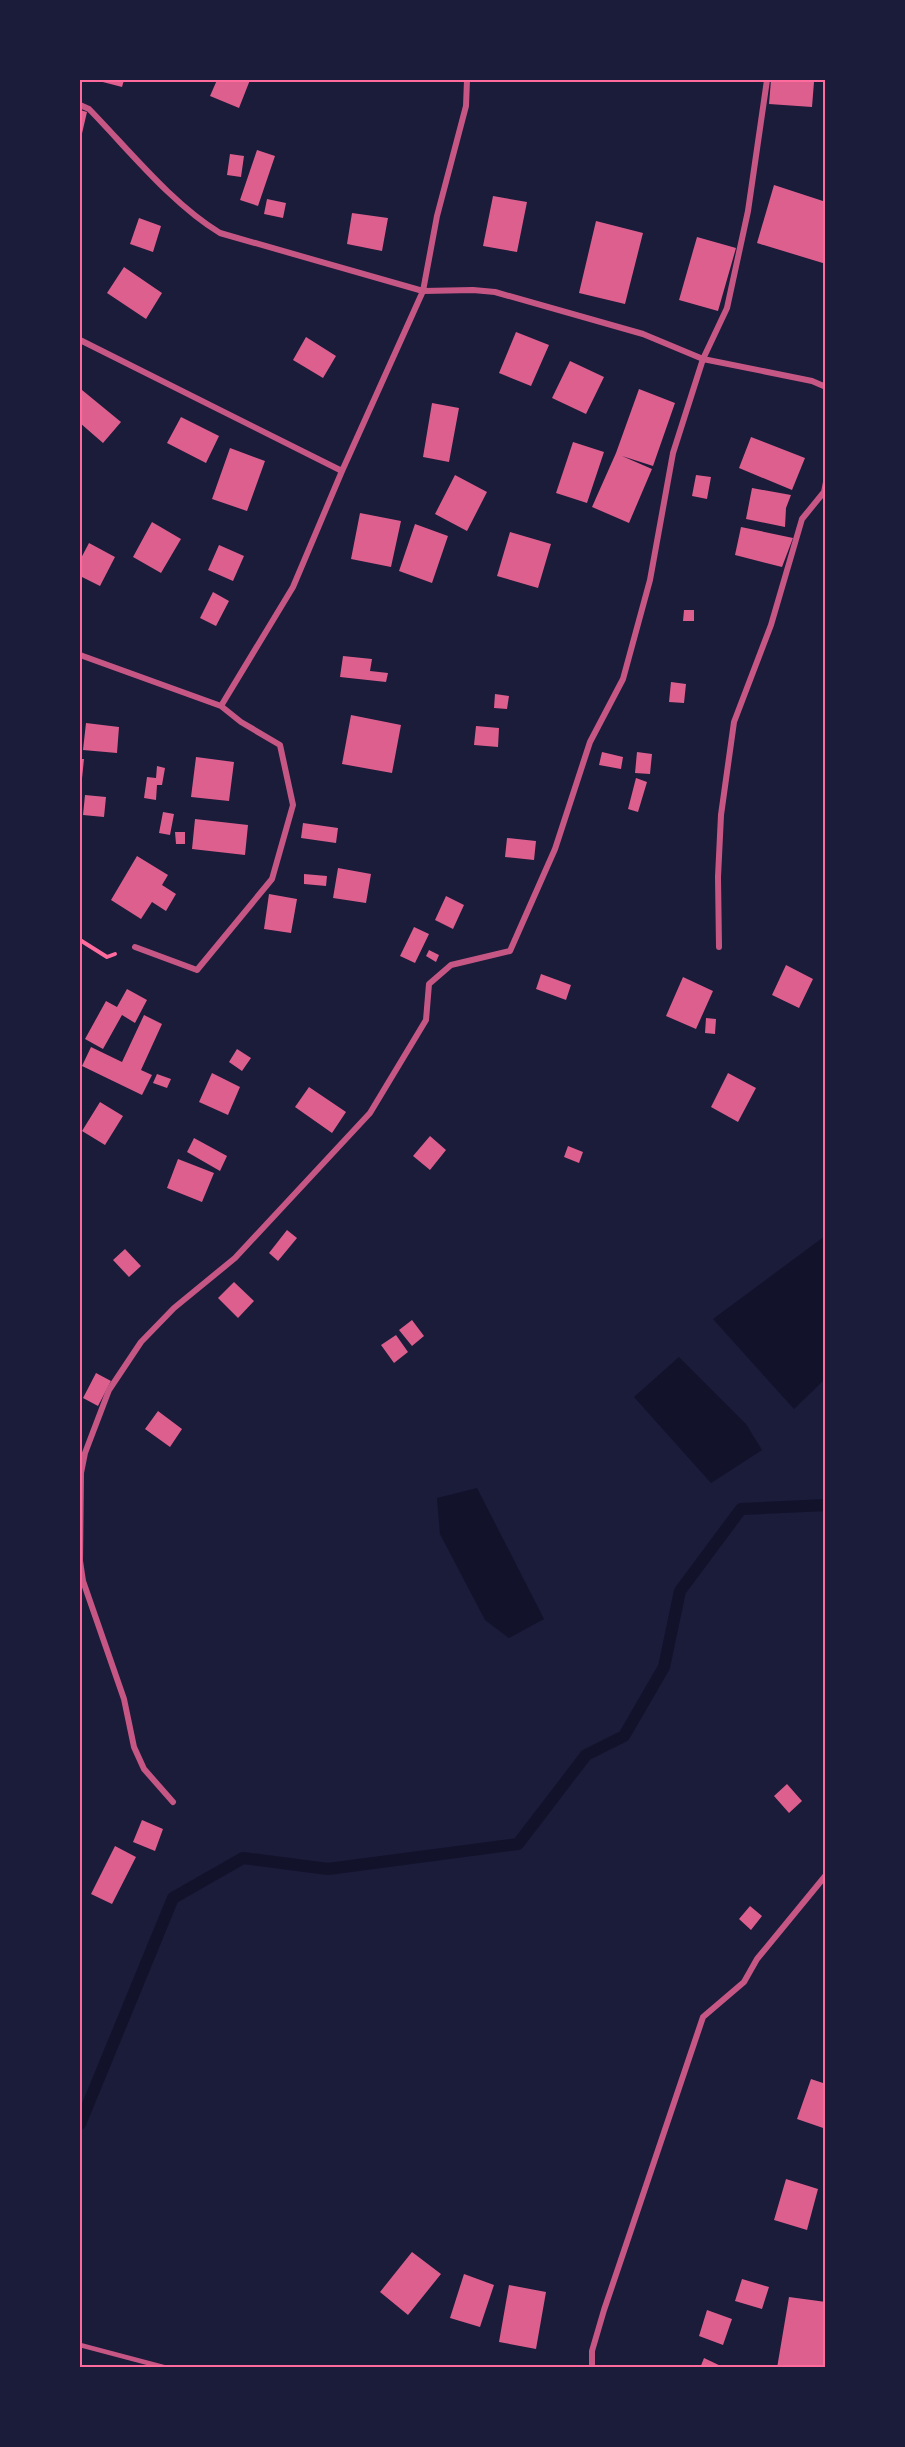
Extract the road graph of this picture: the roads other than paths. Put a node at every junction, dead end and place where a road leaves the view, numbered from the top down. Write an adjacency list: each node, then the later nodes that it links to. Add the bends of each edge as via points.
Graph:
1 (467, 80): 4 (street, via 466,106 437,216)
2 (767, 80): 6 (street, via 748,211 727,308)
3 (80, 105): 4 (street, via 89,109 182,205 220,233)
4 (423, 291): 6 (street, via 495,292 643,334); 8 (street)
5 (80, 340): 8 (street)
6 (703, 359): 7 (street); 14 (street, via 673,453 650,580 623,679 590,742 555,849 510,951 451,965 429,984 426,1020 370,1113 236,1258 174,1308 141,1342 110,1390 85,1453 81,1473 83,1581 135,1747 144,1769)
7 (825, 387)
8 (342, 471): 11 (street, via 293,587)
9 (825, 482): 13 (street, via 824,492 802,519 771,625 734,722 721,815)
10 (80, 655): 11 (street)
11 (221, 706): 12 (street, via 280,745 293,805 273,879 197,970)
12 (135, 947)
13 (719, 947)
14 (173, 1802)
15 (825, 1875): 18 (street, via 757,1959 744,1982 703,2017 604,2310 592,2351)
16 (80, 2344): 17 (lane)
17 (167, 2367)
18 (592, 2367)

